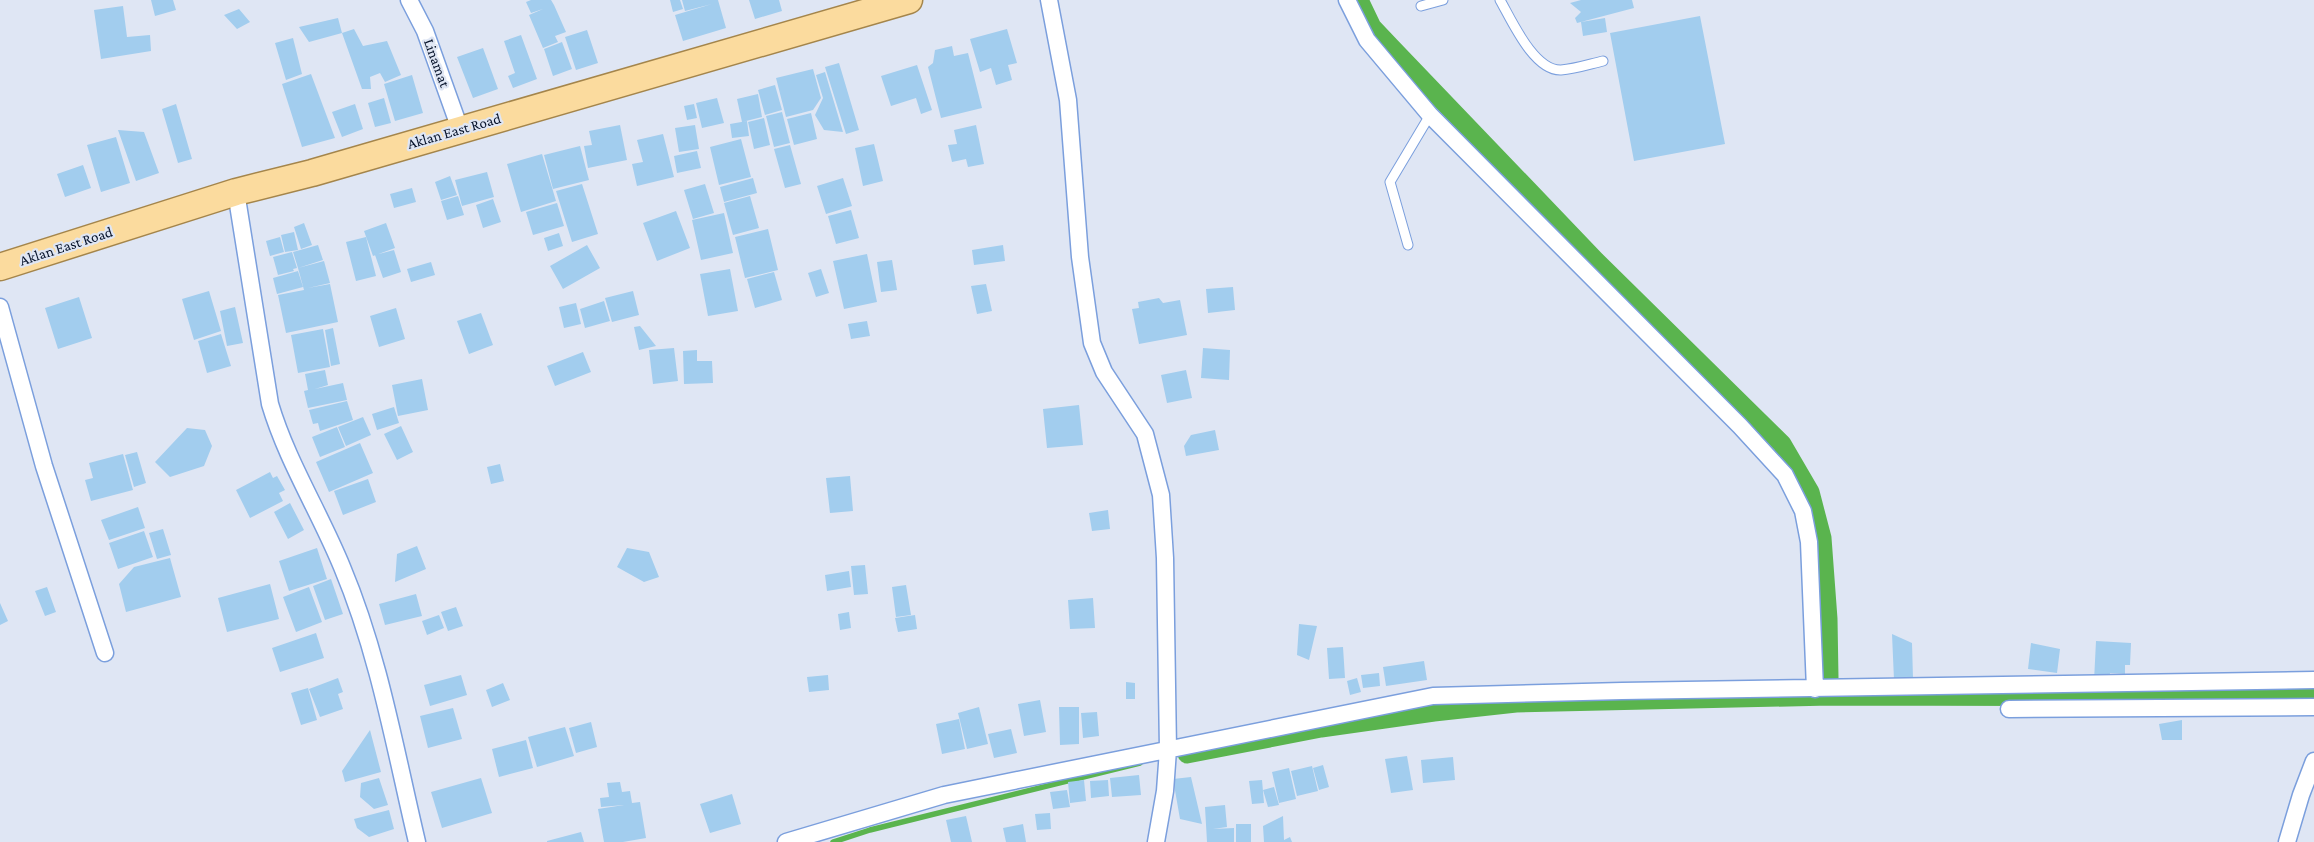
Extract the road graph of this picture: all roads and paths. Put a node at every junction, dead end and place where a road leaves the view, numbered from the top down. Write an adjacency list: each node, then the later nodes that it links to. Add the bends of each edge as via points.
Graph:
1 (409, 0): 10 (street, Linamat, via 425,31)
2 (909, 0): 10 (main road, Aklan East Road)
3 (1049, 0): 20 (street, via 1068,100 1080,256 1092,342 1104,372 1145,434 1161,495)
4 (1347, 0): 9 (street, via 1367,40)
5 (1443, 0): 7 (lane)
6 (1500, 0): 8 (lane, via 1534,56 1547,68 1560,70)
7 (1421, 6)
8 (1603, 61)
9 (1430, 115): 12 (lane, via 1390,182); 17 (street, via 1752,438 1784,475 1803,511 1809,542)
10 (460, 129): 11 (main road, Aklan East Road)
11 (236, 192): 13 (main road, Aklan East Road); 22 (street, via 270,404 279,436 342,566 376,662)
12 (1408, 245)
13 (0, 267)
14 (0, 307): 15 (street, via 44,466)
15 (105, 652)
16 (2314, 680): 17 (street)
17 (1815, 689): 20 (street, via 1433,696)
18 (2314, 707): 19 (street)
19 (2008, 709)
20 (1168, 750): 23 (street, via 944,795); 24 (street)
21 (2314, 762): 25 (street)
22 (416, 842)
23 (786, 842)
24 (1156, 842)
25 (2287, 842)

